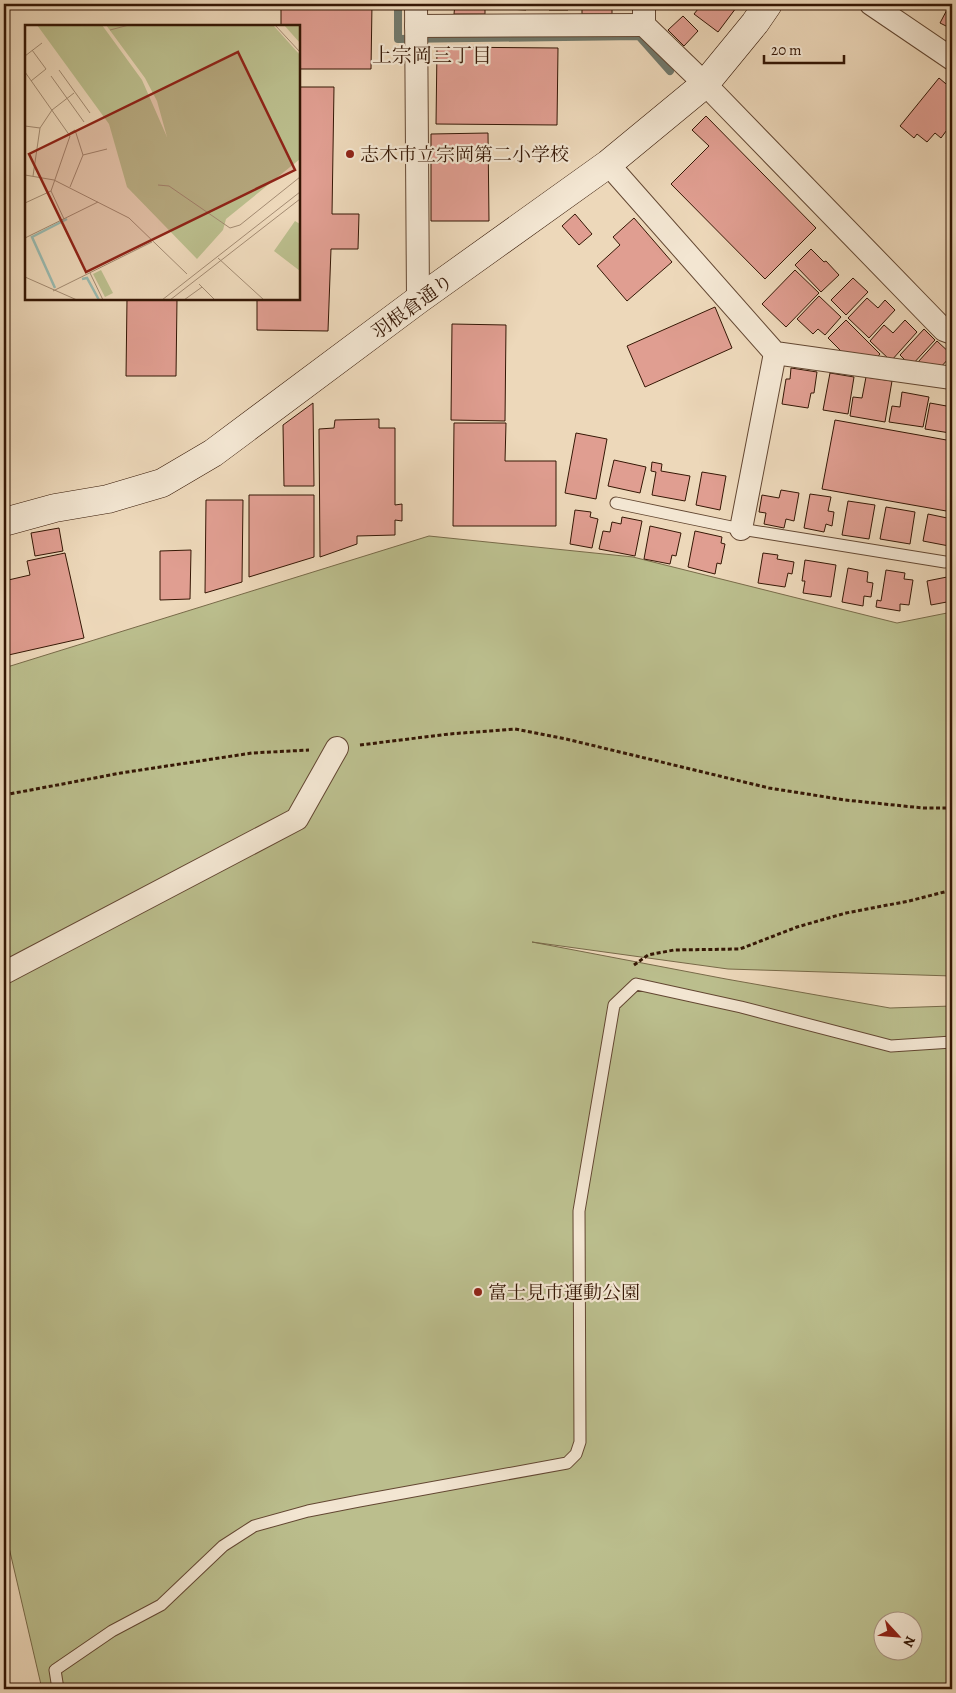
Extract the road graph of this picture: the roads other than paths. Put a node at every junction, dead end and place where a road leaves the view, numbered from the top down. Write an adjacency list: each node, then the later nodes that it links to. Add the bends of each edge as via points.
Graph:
1 (768, 4): 6 (street, 羽根倉通り)
2 (871, 4): 5 (street)
3 (644, 14): 4 (street); 6 (street)
4 (416, 15): 8 (street)
5 (952, 59)
6 (705, 84): 7 (street, 羽根倉通り); 9 (street, via 944,330)
7 (608, 164): 8 (street, 羽根倉通り); 10 (street)
8 (418, 300): 13 (street, 羽根倉通り, via 213,453 162,483 108,499 55,508)
9 (952, 333)
10 (775, 353): 11 (street); 14 (street)
11 (952, 378)
12 (616, 503): 14 (lane)
13 (4, 522)
14 (741, 529): 15 (lane)
15 (946, 562)
16 (337, 748): 17 (street, via 297,819)
17 (4, 973)
18 (952, 1042): 19 (lane, via 891,1046 636,984 614,1005 579,1211 580,1442 576,1454 567,1463 308,1511 254,1526 223,1546 161,1605 112,1631 55,1670)
19 (58, 1689)

